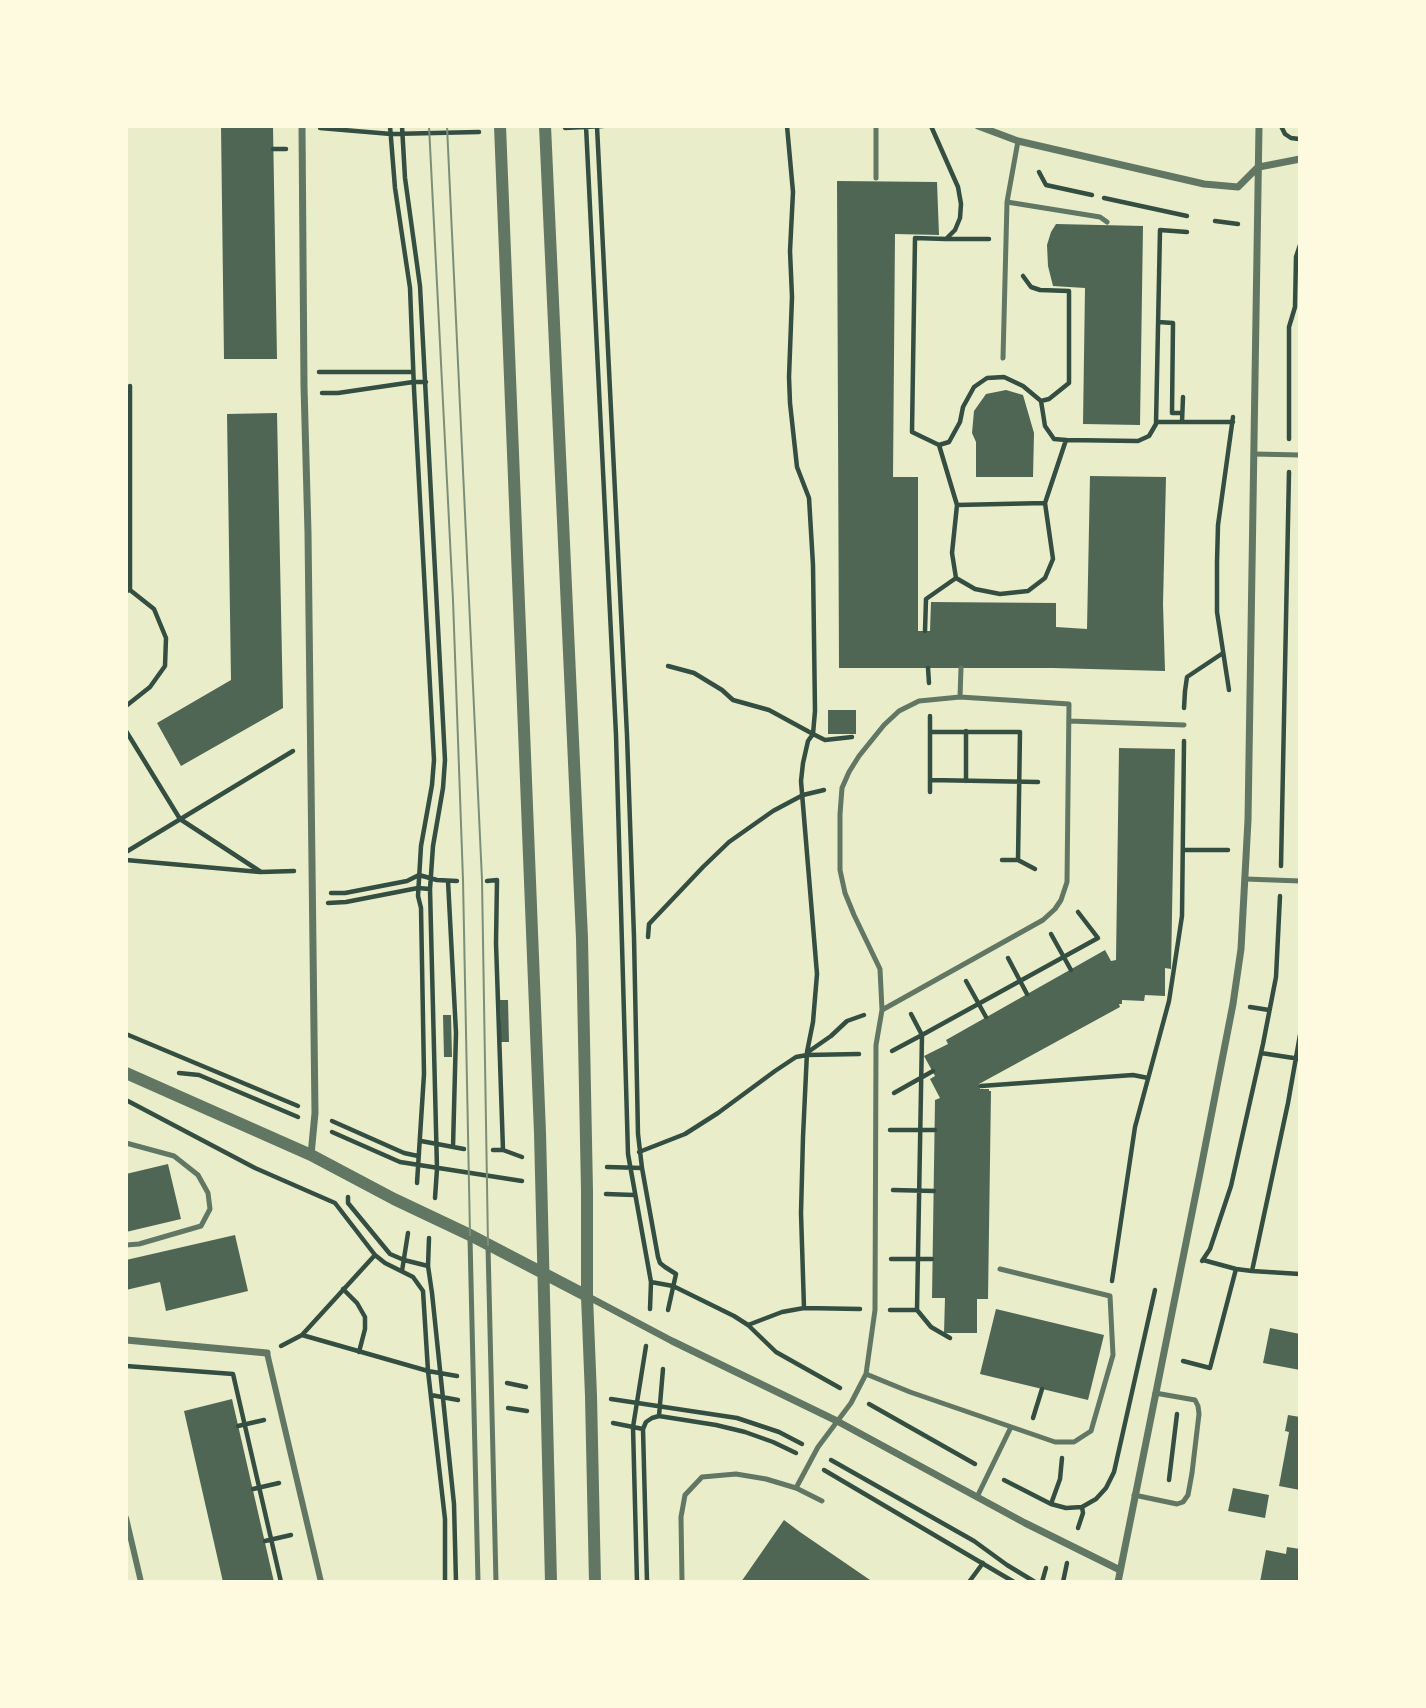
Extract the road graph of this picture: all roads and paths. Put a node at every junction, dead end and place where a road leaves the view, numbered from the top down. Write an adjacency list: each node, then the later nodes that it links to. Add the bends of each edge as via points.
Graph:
1 (390, 126): 17 (path)
2 (402, 126): 18 (path)
3 (500, 126): 185 (street)
4 (545, 126): 189 (street, via 582,938)
5 (597, 126): 6 (path); 14 (path); 150 (path, via 627,735)
6 (603, 126)
7 (788, 126): 76 (path, via 793,192 790,403 796,467 809,498)
8 (876, 126): 24 (lane)
9 (931, 126): 31 (path, via 961,204 955,230)
10 (978, 126): 20 (street)
11 (1259, 126): 22 (street)
12 (1281, 126): 19 (path, via 1285,134)
13 (302, 127): 17 (path); 38 (street)
14 (586, 127): 15 (path); 158 (path, via 616,735)
15 (561, 128)
16 (484, 131): 18 (path)
17 (390, 134): 18 (path); 39 (path, via 410,288)
18 (402, 134): 41 (path, via 421,286)
19 (1300, 139)
20 (1018, 141): 22 (street, via 1204,184 1238,187); 25 (lane)
21 (1300, 159): 22 (street)
22 (1259, 167): 54 (street)
23 (1039, 172): 26 (path, via 1046,186)
24 (876, 177)
25 (1007, 202): 28 (lane, via 1100,217); 37 (lane)
26 (1187, 216)
27 (1215, 221): 29 (path)
28 (1107, 222)
29 (1238, 224)
30 (1187, 232): 36 (path, via 1160,230)
31 (946, 239): 32 (path); 52 (path, via 915,239 912,432)
32 (992, 240)
33 (1300, 245): 35 (path)
34 (1021, 268): 45 (path, via 1031,287 1069,290 1069,383)
35 (1297, 273): 55 (path, via 1289,327)
36 (1158, 322): 47 (path, via 1173,323 1171,409); 48 (path)
37 (1003, 358)
38 (304, 372): 39 (path); 43 (street)
39 (413, 372): 40 (path)
40 (413, 382): 41 (path); 43 (path); 96 (path, via 434,760)
41 (426, 382): 97 (path, via 445,760)
42 (130, 386): 53 (path)
43 (304, 394): 78 (street)
44 (1182, 397): 47 (path)
45 (1041, 401): 51 (path, via 1045,426 1054,439); 52 (path, via 1004,377 987,378 974,387 949,442)
46 (1234, 411): 50 (path)
47 (1182, 413): 49 (path)
48 (1156, 422): 49 (path); 51 (path, via 1149,436 1138,441)
49 (1182, 422): 50 (path)
50 (1233, 422): 62 (path, via 1218,525 1217,612)
51 (1066, 440): 57 (path)
52 (939, 445): 58 (path)
53 (128, 448): 60 (path)
54 (1254, 454): 55 (lane); 98 (street)
55 (1289, 455): 56 (lane); 99 (path)
56 (1300, 455)
57 (1045, 503): 58 (path); 59 (path, via 1053,559 1045,578 1028,591 1000,594 975,589)
58 (957, 505): 59 (path, via 952,553)
59 (956, 578): 61 (path, via 926,599)
60 (128, 590): 69 (path, via 154,609 166,638 165,666 150,687)
61 (925, 631)
62 (1223, 653): 68 (path); 72 (path, via 1187,677)
63 (668, 666): 76 (path, via 694,673 733,700 769,710)
64 (928, 668): 66 (path)
65 (961, 668): 67 (lane)
66 (929, 688)
67 (960, 697): 71 (lane, via 1069,704); 83 (lane, via 919,701 899,711 859,756)
68 (1231, 698)
69 (126, 706)
70 (930, 710): 75 (path)
71 (1069, 721): 72 (lane); 109 (lane, via 1067,882 1055,909)
72 (1184, 725): 87 (path)
73 (126, 731): 86 (path)
74 (966, 731): 75 (path); 80 (path); 81 (path, via 1020,732)
75 (930, 732): 79 (path)
76 (813, 734): 77 (path, via 825,740); 85 (path, via 803,763)
77 (853, 737)
78 (310, 740): 86 (path); 94 (street)
79 (930, 779): 80 (path); 84 (path)
80 (966, 780): 81 (path)
81 (1019, 782): 82 (path); 92 (path)
82 (1038, 782)
83 (842, 788): 85 (path); 120 (lane, via 845,893 880,969)
84 (930, 792)
85 (803, 795): 110 (path, via 729,842 649,924); 127 (path, via 817,974)
86 (180, 819): 89 (path); 95 (path)
87 (1184, 850): 88 (path); 133 (path, via 1182,916 1170,1001)
88 (1228, 850)
89 (126, 852)
90 (126, 860): 95 (path)
91 (1002, 860): 92 (path)
92 (1018, 860): 93 (path)
93 (1035, 869)
94 (312, 871): 95 (path); 106 (street)
95 (261, 872)
96 (419, 875): 97 (path); 104 (path); 106 (path, via 345,892)
97 (431, 879): 100 (path); 105 (path)
98 (1246, 879): 99 (lane); 212 (street, via 1233,1004)
99 (1280, 880): 103 (lane); 121 (path, via 1276,977)
100 (448, 881): 101 (path); 146 (path, via 456,1033)
101 (457, 881)
102 (487, 881): 149 (path, via 498,880)
103 (1300, 881)
104 (418, 888): 105 (path); 107 (path); 143 (path, via 424,1074)
105 (430, 889): 145 (path)
106 (312, 893): 107 (street)
107 (312, 904): 138 (street)
108 (1078, 912): 112 (path, via 1098,938)
109 (1043, 920): 111 (lane); 112 (path)
110 (648, 937)
111 (1000, 945): 113 (lane); 115 (path)
112 (1063, 957): 114 (path); 115 (path)
113 (959, 968): 117 (lane); 118 (path)
114 (1071, 970)
115 (1020, 981): 116 (path); 118 (path)
116 (1027, 994)
117 (902, 998): 120 (lane); 124 (path)
118 (978, 1004): 122 (path); 124 (path)
119 (1249, 1007): 121 (path)
120 (882, 1010): 127 (path, via 847,1021); 128 (lane)
121 (1269, 1010): 126 (path)
122 (986, 1017)
123 (126, 1034): 138 (path)
124 (922, 1035): 128 (path, via 888,1053); 134 (path)
125 (1300, 1035): 129 (path)
126 (1261, 1053): 129 (path); 177 (path, via 1231,1186)
127 (807, 1054): 128 (path); 150 (path, via 796,1057 685,1134); 192 (path, via 801,1213)
128 (876, 1054): 136 (lane)
129 (1298, 1059): 183 (path)
130 (933, 1071): 134 (path)
131 (126, 1073): 151 (street)
132 (175, 1073): 139 (path, via 199,1074)
133 (1148, 1077): 135 (path); 190 (path, via 1135,1127)
134 (921, 1078): 136 (path); 140 (path)
135 (981, 1086)
136 (876, 1097): 142 (lane)
137 (126, 1100): 173 (path, via 255,1168 335,1203)
138 (315, 1113): 139 (street); 152 (path)
139 (314, 1124): 151 (street); 154 (path)
140 (920, 1130): 141 (path); 142 (path); 164 (path)
141 (935, 1130)
142 (876, 1131): 162 (lane)
143 (421, 1140): 145 (path); 152 (path)
144 (126, 1143): 171 (lane, via 174,1156 198,1175 210,1209 201,1226)
145 (437, 1143): 146 (path); 157 (path)
146 (453, 1147): 147 (path)
147 (464, 1149)
148 (493, 1150): 149 (path)
149 (503, 1150): 153 (path)
150 (639, 1152): 156 (path)
151 (311, 1155): 159 (street)
152 (418, 1156): 154 (path)
153 (524, 1158)
154 (418, 1166): 157 (path); 161 (path)
155 (602, 1166): 158 (path)
156 (642, 1168): 158 (path); 193 (path, via 658,1257 676,1274)
157 (438, 1169): 160 (path); 163 (path)
158 (630, 1169): 167 (path)
159 (348, 1175): 169 (street); 178 (path, via 348,1203 385,1249)
160 (514, 1180)
161 (418, 1183)
162 (876, 1189): 164 (path); 174 (lane)
163 (436, 1190)
164 (919, 1191): 165 (path); 175 (path)
165 (934, 1191)
166 (603, 1194): 167 (path)
167 (634, 1195): 191 (path)
168 (408, 1233): 178 (path)
169 (470, 1235): 172 (street); 260 (lane)
170 (429, 1243): 179 (path)
171 (126, 1245)
172 (488, 1245): 185 (street); 261 (lane)
173 (375, 1255): 182 (path); 188 (path)
174 (875, 1259): 175 (path); 194 (lane)
175 (917, 1259): 176 (path); 195 (path)
176 (932, 1259)
177 (1203, 1259): 181 (path); 184 (path)
178 (404, 1260): 179 (path); 182 (path)
179 (428, 1266): 206 (path)
180 (1000, 1269): 190 (lane)
181 (1236, 1269): 183 (path); 199 (path, via 1210,1368 1183,1361)
182 (402, 1271): 205 (path, via 423,1291)
183 (1252, 1271): 186 (path)
184 (1199, 1273)
185 (544, 1274): 189 (street); 262 (street)
186 (1300, 1274)
187 (1158, 1277): 233 (path)
188 (343, 1289): 200 (path, via 365,1317); 200 (path, via 302,1335)
189 (587, 1296): 224 (street); 263 (street)
190 (1110, 1296): 231 (lane, via 1112,1355 1091,1431 1074,1442)
191 (651, 1301)
192 (804, 1308): 194 (path); 196 (path)
193 (668, 1310)
194 (875, 1310): 195 (path); 207 (lane)
195 (917, 1310): 197 (path, via 931,1327)
196 (748, 1325)
197 (950, 1338)
198 (126, 1340): 201 (street)
199 (1185, 1349)
200 (359, 1352): 205 (path)
201 (267, 1353): 222 (street)
202 (126, 1366): 226 (path, via 233,1374)
203 (643, 1369): 217 (path)
204 (663, 1369): 218 (path)
205 (428, 1371): 206 (path); 213 (path)
206 (440, 1374): 208 (path); 214 (path)
207 (866, 1374): 224 (lane); 228 (lane)
208 (465, 1377)
209 (502, 1382): 210 (path)
210 (531, 1387)
211 (1042, 1389): 230 (path)
212 (1155, 1393): 243 (street); 243 (lane, via 1195,1400 1198,1406 1188,1494 1177,1504)
213 (431, 1395): 214 (path); 258 (path, via 445,1519)
214 (442, 1397): 216 (path); 259 (path, via 455,1514)
215 (610, 1399): 217 (path)
216 (465, 1401)
217 (637, 1402): 218 (path); 227 (path)
218 (660, 1405): 223 (path); 232 (path, via 752,1422)
219 (502, 1407): 220 (path)
220 (531, 1411)
221 (1177, 1414): 237 (path)
222 (282, 1415): 226 (path); 238 (street)
223 (659, 1416): 229 (path, via 646,1422); 235 (path, via 745,1432 773,1441)
224 (837, 1421): 232 (lane); 244 (street)
225 (608, 1423): 227 (path)
226 (241, 1425): 240 (path)
227 (633, 1427): 229 (path); 264 (path)
228 (1011, 1427): 230 (lane); 244 (lane)
229 (643, 1429): 265 (path)
230 (1029, 1433): 231 (lane)
231 (1064, 1442): 246 (path, via 1060,1479)
232 (816, 1452): 235 (lane); 269 (path, via 974,1541)
233 (1117, 1457): 234 (path); 247 (path, via 1106,1488)
234 (1124, 1459)
235 (810, 1462): 241 (lane); 252 (path)
236 (1160, 1466): 237 (path)
237 (1170, 1468): 239 (path)
238 (298, 1479): 240 (path); 249 (street)
239 (1169, 1480)
240 (260, 1487): 242 (path); 250 (path)
241 (796, 1488): 245 (lane); 266 (lane, via 736,1474 702,1477 685,1494)
242 (253, 1489)
243 (1134, 1494): 254 (street)
244 (977, 1497): 254 (street)
245 (822, 1500)
246 (1051, 1504)
247 (1082, 1507)
248 (126, 1518): 255 (street)
249 (310, 1531): 250 (path); 257 (street)
250 (272, 1540): 251 (path); 256 (path)
251 (265, 1541)
252 (983, 1563): 267 (path); 268 (path)
253 (1046, 1569): 270 (path)
254 (1120, 1570): 271 (street)
255 (141, 1582)
256 (281, 1582)
257 (321, 1582)
258 (445, 1582)
259 (456, 1582)
260 (478, 1582)
261 (496, 1582)
262 (551, 1582)
263 (595, 1582)
264 (637, 1582)
265 (647, 1582)
266 (682, 1582)
267 (969, 1582)
268 (1014, 1582)
269 (1035, 1582)
270 (1042, 1582)
271 (1118, 1582)

